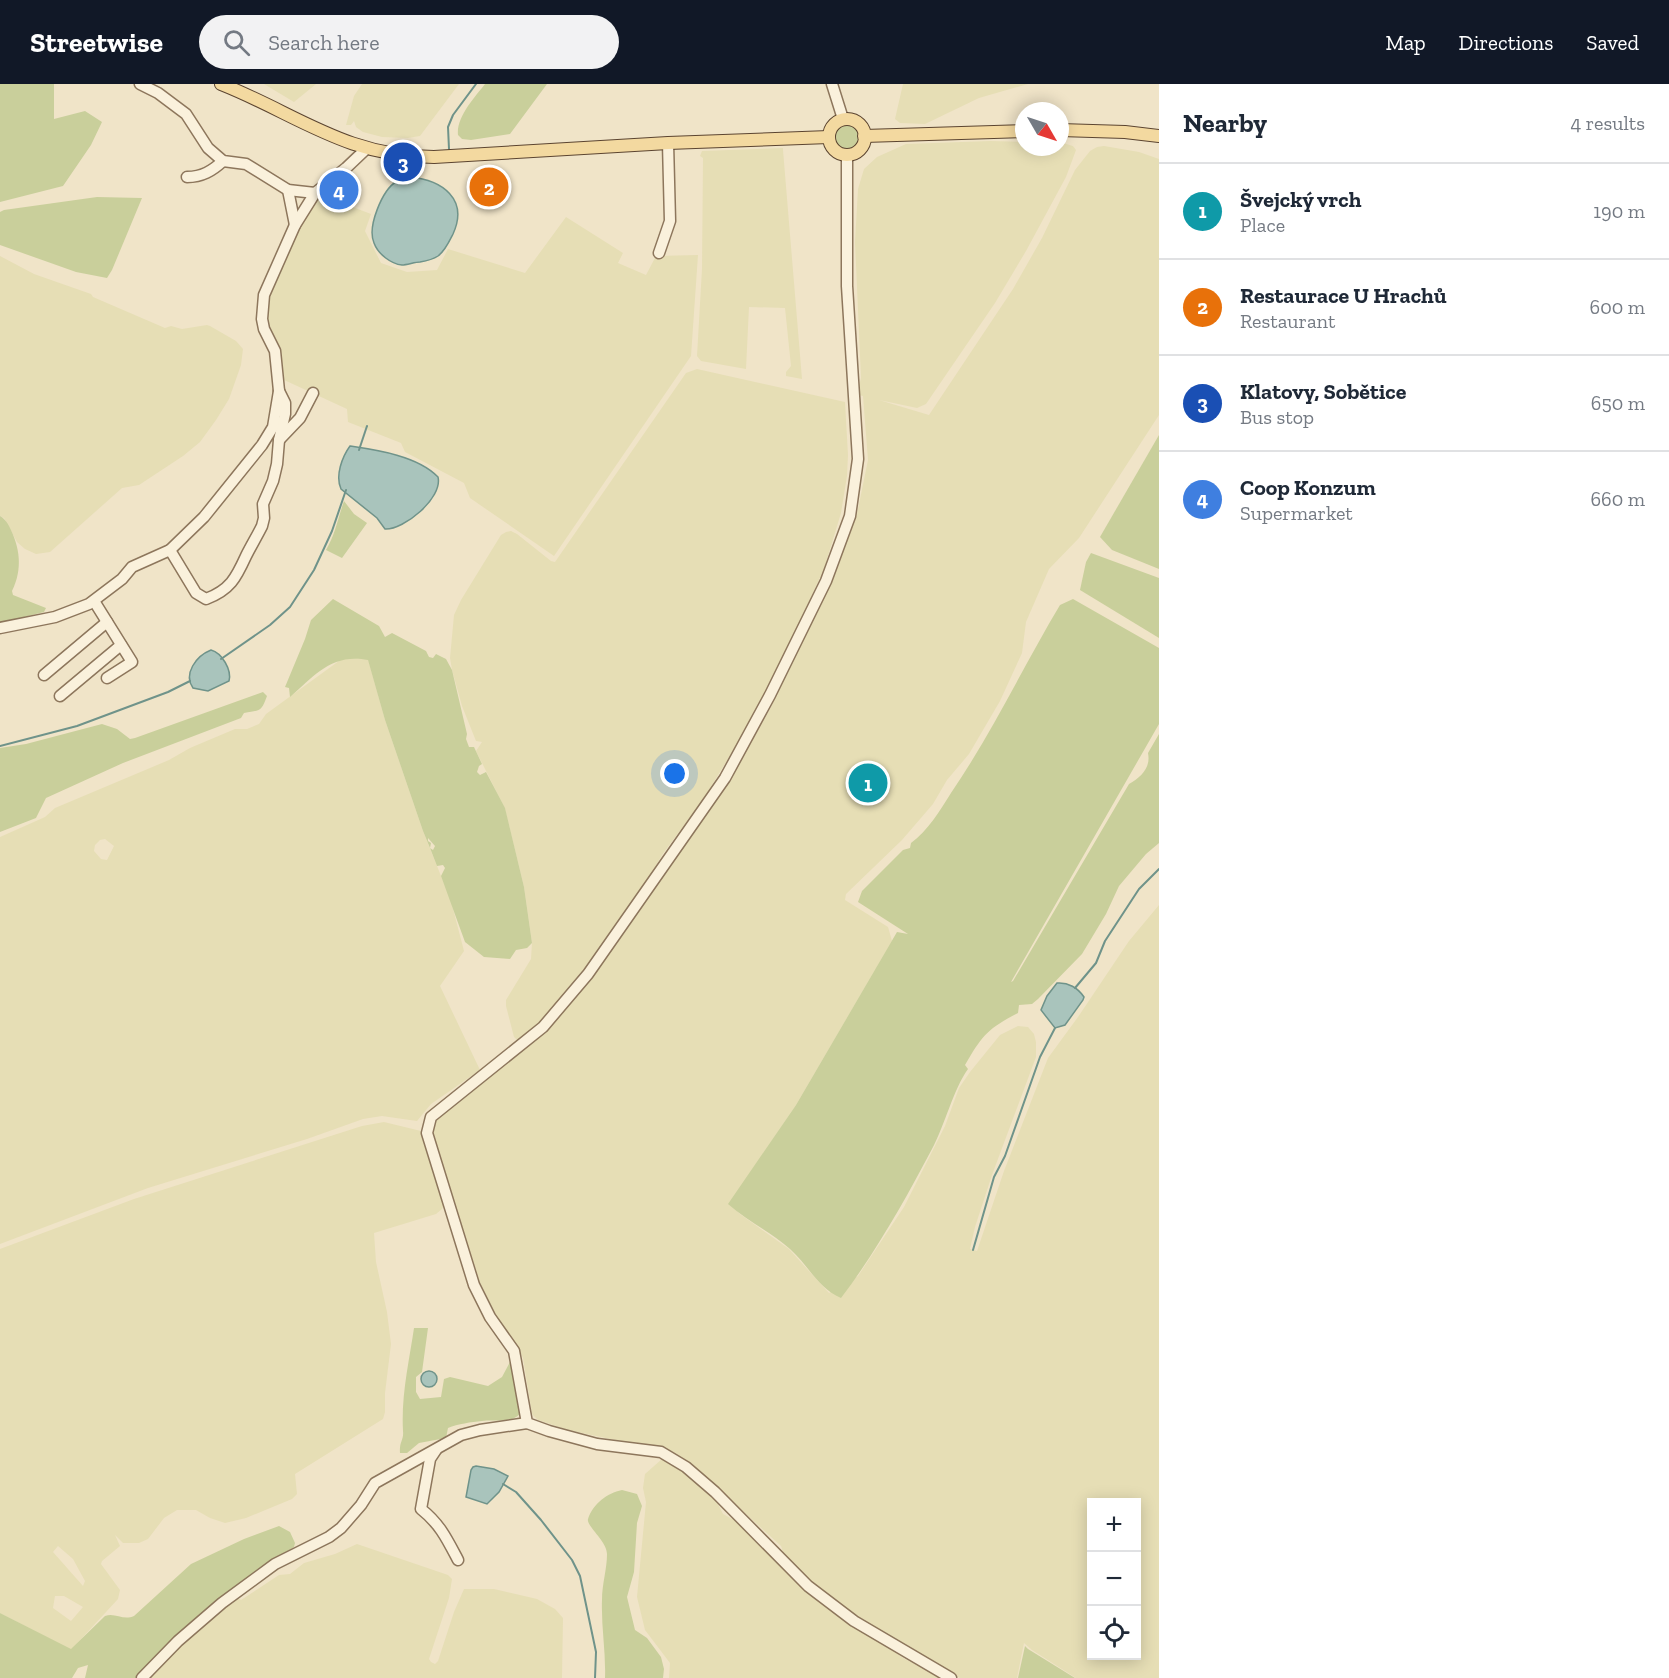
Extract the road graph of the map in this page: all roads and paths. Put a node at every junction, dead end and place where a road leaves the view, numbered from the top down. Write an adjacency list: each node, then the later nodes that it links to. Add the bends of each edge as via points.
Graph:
1 (140, 84): 13 (street, via 186,114 208,148)
2 (221, 84): 11 (main road)
3 (832, 84): 4 (street)
4 (843, 119): 7 (main road, via 858,123); 9 (main road, via 831,127)
5 (1069, 130): 8 (main road)
6 (1015, 131): 7 (main road)
7 (864, 136): 12 (main road, via 861,148)
8 (1159, 136)
9 (829, 137): 10 (main road); 12 (main road, via 833,148)
10 (668, 143): 11 (main road, via 434,157); 18 (street, via 670,221)
11 (366, 149): 16 (street)
12 (847, 155): 31 (street, via 847,286 858,459 850,516 826,581 726,778 588,974 543,1027 441,1107 428,1125 427,1133 474,1285 514,1351)
13 (223, 161): 14 (street, via 207,173); 15 (street, via 253,167)
14 (187, 177)
15 (288, 190): 16 (street); 17 (street)
16 (315, 193): 17 (street)
17 (295, 225): 19 (street, via 262,307 264,329 275,351)
18 (659, 253)
19 (279, 391): 21 (street, via 285,414); 22 (street, via 273,427)
20 (313, 393): 21 (street, via 300,418)
21 (279, 440): 22 (street); 23 (street, via 273,481 263,504 262,526 229,586 206,599 201,597)
22 (262, 445): 23 (street, via 211,509)
23 (170, 550): 24 (street, via 132,567)
24 (94, 601): 25 (street); 26 (street, via 55,617)
25 (107, 622): 27 (street); 28 (street)
26 (0, 628)
27 (121, 645): 29 (street, via 132,662); 30 (street)
28 (44, 675)
29 (107, 678)
30 (60, 696)
31 (527, 1423): 32 (street, via 461,1435); 35 (street, via 597,1444 661,1452 686,1467 808,1586 854,1621)
32 (438, 1448): 33 (street, via 430,1459 421,1509 440,1527); 34 (street, via 375,1483 341,1528 275,1564 222,1603)
33 (458, 1560)
34 (141, 1678)
35 (951, 1678)

